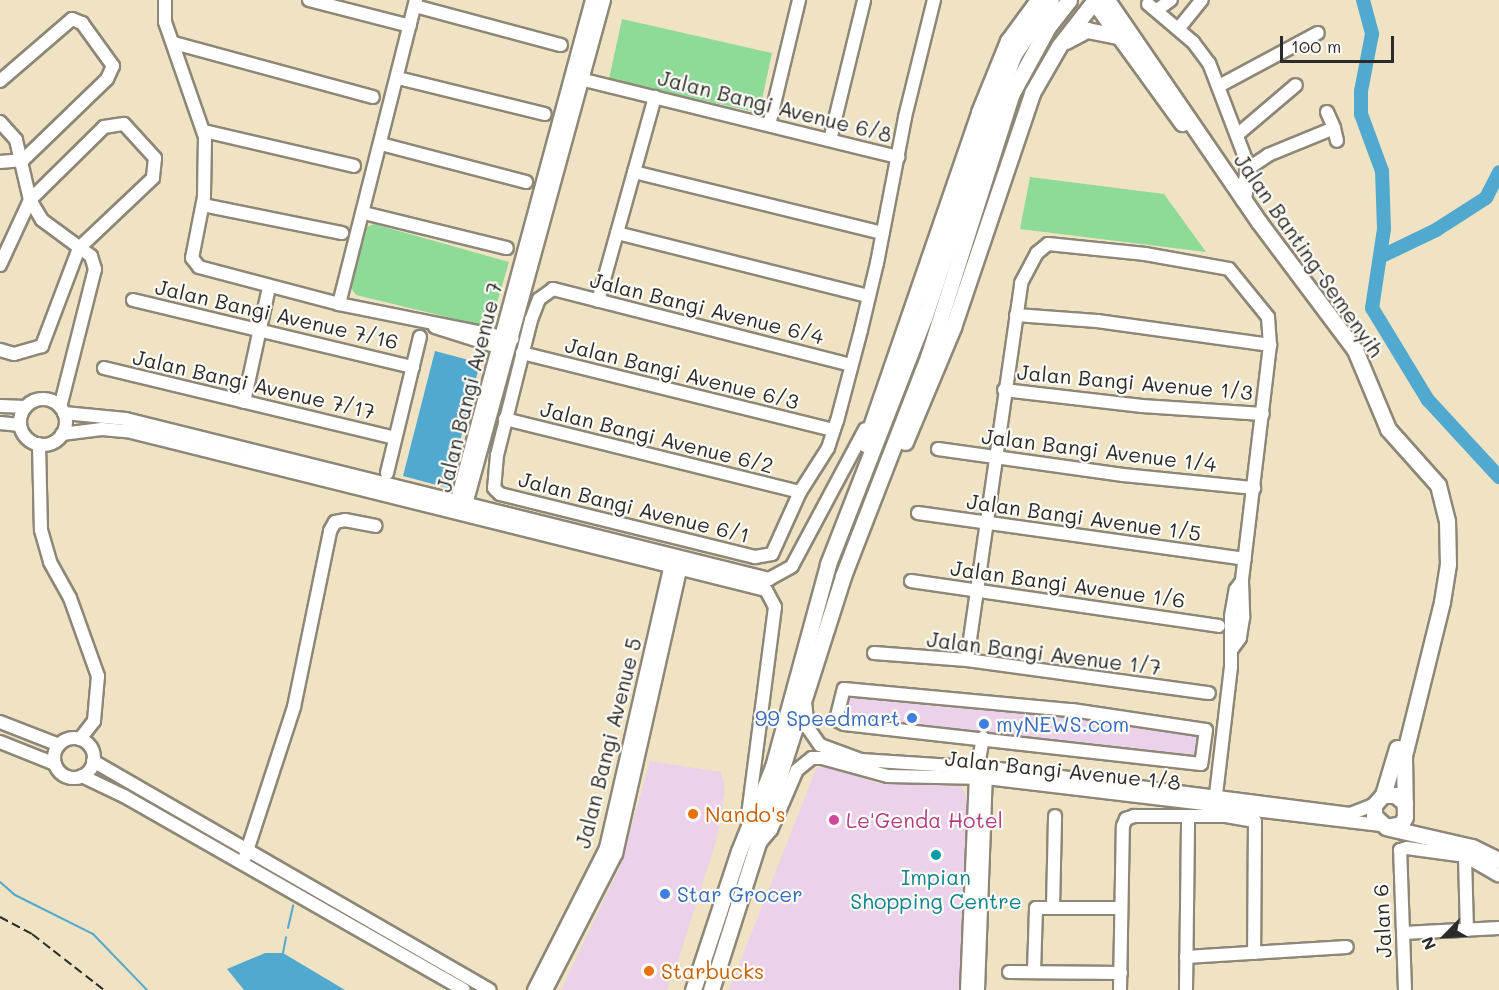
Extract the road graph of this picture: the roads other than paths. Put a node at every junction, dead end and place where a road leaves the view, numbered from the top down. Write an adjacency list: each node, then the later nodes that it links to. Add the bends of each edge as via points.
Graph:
1 (165, 0): 20 (street, via 165,22)
2 (309, 0): 16 (street)
3 (592, 0): 25 (street, Jalan Bangi Avenue 7)
4 (604, 0): 25 (street, Jalan Bangi Avenue 7)
5 (799, 0): 33 (street)
6 (864, 0): 37 (street)
7 (934, 0): 40 (street)
8 (1051, 0): 97 (main road, via 1014,54 1000,88 924,318)
9 (1069, 0): 98 (main road, via 1032,53 1012,93 929,354)
10 (1097, 0): 17 (main road, Jalan Banting-Semenyih); 22 (main road)
11 (1120, 0): 17 (main road)
12 (1171, 0): 18 (street, via 1153,7)
13 (1202, 0): 18 (street)
14 (415, 3): 16 (street); 21 (street)
15 (1034, 3): 72 (main road, via 1008,40 979,112)
16 (410, 26): 23 (street)
17 (1121, 28): 22 (main road, via 1087,30); 46 (main road, Jalan Banting-Semenyih, via 1201,132)
18 (1179, 28): 27 (street, via 1201,52)
19 (1317, 33): 27 (street)
20 (174, 43): 28 (street); 35 (street)
21 (561, 45)
22 (1059, 46): 98 (main road, via 1023,117 932,382)
23 (398, 78): 31 (street); 39 (street)
24 (0, 81): 41 (street, via 72,19 81,23 113,66 107,79)
25 (576, 81): 29 (street, Jalan Bangi Avenue 6/8); 66 (street, Jalan Bangi Avenue 7)
26 (1296, 85): 36 (street)
27 (1219, 86): 36 (street)
28 (373, 97)
29 (655, 97): 33 (street, Jalan Bangi Avenue 6/8); 45 (street)
30 (1327, 112): 34 (street)
31 (545, 114)
32 (0, 122): 41 (street, via 16,140)
33 (769, 125): 37 (street, Jalan Bangi Avenue 6/8)
34 (1334, 128): 38 (street); 43 (street)
35 (204, 131): 44 (street); 50 (street, via 208,164)
36 (1237, 135): 43 (street)
37 (831, 140): 40 (street, Jalan Bangi Avenue 6/8)
38 (1337, 141)
39 (381, 144): 47 (street); 51 (street)
40 (898, 157): 54 (street)
41 (23, 160): 42 (street); 49 (street)
42 (0, 162)
43 (1248, 165): 46 (main road); 48 (main road)
44 (354, 166)
45 (634, 171): 53 (street); 54 (street)
46 (1229, 178): 48 (main road, Jalan Banting-Semenyih)
47 (525, 182)
48 (1243, 199): 102 (main road, Jalan Banting-Semenyih, via 1355,350 1388,429 1438,485 1447,521 1448,564)
49 (30, 200): 55 (street, via 42,220); 55 (street, via 104,127 124,124 156,158 157,168 153,178); 57 (street)
50 (203, 205): 52 (street); 58 (street, Jalan Bangi Avenue 6/3, via 192,258 199,267)
51 (364, 213): 56 (street); 62 (street)
52 (342, 233)
53 (616, 233): 59 (street); 61 (street)
54 (882, 233): 59 (street)
55 (79, 248): 68 (street, via 42,346 14,354); 77 (street, via 91,256 95,269)
56 (507, 248)
57 (0, 266)
58 (269, 287): 62 (street, Jalan Bangi Avenue 6/3); 64 (street)
59 (868, 296): 69 (street)
60 (133, 300): 64 (street, Jalan Bangi Avenue 7/16)
61 (598, 300): 66 (street, Jalan Bangi Avenue 6/4, via 553,289 536,304); 69 (street, Jalan Bangi Avenue 6/4)
62 (339, 304): 66 (street, Jalan Bangi Avenue 6/3, via 429,323 466,340)
63 (1016, 315): 67 (street, via 1097,321); 67 (street, via 1021,282 1037,253 1048,244 1133,253 1229,269 1268,317); 73 (street)
64 (260, 331): 70 (street, Jalan Bangi Avenue 7/16); 74 (street)
65 (420, 337): 70 (street)
66 (509, 345): 79 (street); 82 (street, Jalan Bangi Avenue 6/3); 91 (street, Jalan Bangi Avenue 7)
67 (1270, 345): 78 (street)
68 (0, 350)
69 (851, 365): 82 (street)
70 (413, 367): 84 (street)
71 (104, 368): 74 (street, Jalan Bangi Avenue 7/17)
72 (884, 389): 96 (street, via 788,571 769,579); 97 (main road)
73 (1004, 390): 78 (street, Jalan Bangi Avenue 1/3, via 1142,406); 87 (street)
74 (244, 402): 84 (street, Jalan Bangi Avenue 7/17)
75 (0, 406): 76 (street)
76 (25, 407): 77 (street, via 38,399); 81 (street)
77 (62, 410): 83 (street); 91 (street, via 126,419)
78 (1263, 414): 89 (street)
79 (505, 419): 90 (street, Jalan Bangi Avenue 6/2); 90 (street, Jalan Bangi Avenue 6/1, via 492,481 500,494 755,557 772,554)
80 (0, 423): 81 (street)
81 (20, 425): 85 (street, via 24,436)
82 (834, 430): 90 (street, via 828,448)
83 (62, 434): 85 (street, via 52,443); 91 (street, via 102,429 127,431)
84 (395, 438): 88 (street)
85 (39, 444): 109 (street, via 41,530 50,562 70,598 98,676 94,721)
86 (938, 449): 87 (street, Jalan Bangi Avenue 1/4)
87 (995, 458): 89 (street, Jalan Bangi Avenue 1/4); 93 (street)
88 (387, 473)
89 (1254, 488): 95 (street)
90 (800, 492)
91 (462, 505): 96 (street)
92 (918, 513): 93 (street, Jalan Bangi Avenue 1/5)
93 (986, 524): 95 (street, Jalan Bangi Avenue 1/5); 100 (street)
94 (375, 526): 123 (street, via 345,520 335,522 330,531 294,707)
95 (1245, 558): 116 (street, via 1231,616 1232,649)
96 (677, 562): 124 (street, via 766,590 775,607 760,702 752,801); 145 (street, Jalan Bangi Avenue 5, via 606,848); 146 (street, Jalan Bangi Avenue 5, via 616,854)
97 (828, 564): 124 (main road, via 773,767)
98 (843, 576): 106 (main road)
99 (911, 581): 100 (street, Jalan Bangi Avenue 1/6)
100 (976, 590): 101 (street, Jalan Bangi Avenue 1/6); 104 (street)
101 (1219, 626)
102 (1432, 641): 117 (main road, Jalan Banting-Semenyih, via 1426,646); 118 (main road, Jalan Banting-Semenyih, via 1404,756)
103 (874, 653): 104 (street, Jalan Bangi Avenue 1/7)
104 (967, 660): 105 (street, Jalan Bangi Avenue 1/7)
105 (1209, 693)
106 (805, 702): 114 (street, Jalan Bangi Avenue 1/8, via 805,720 812,736 820,745 845,757); 122 (main road)
107 (0, 722): 111 (street)
108 (983, 738): 108 (street, Jalan Bangi Avenue 1/8, via 836,720 844,689 1072,710 1206,730 1201,764); 114 (street)
109 (80, 739): 111 (street, via 69,739); 112 (street, via 89,746)
110 (0, 742): 113 (street)
111 (59, 745): 113 (street)
112 (93, 761): 115 (street); 123 (street)
113 (55, 764): 115 (street, via 66,776)
114 (981, 771): 116 (street, Jalan Bangi Avenue 1/8); 122 (street, Jalan Bangi Avenue 1/8, via 888,776 812,759 797,770 771,830); 149 (street); 150 (street)
115 (82, 776): 128 (street)
116 (1215, 800): 117 (street, Jalan Bangi Avenue 1/8, via 1350,814); 121 (street, Jalan Bangi Avenue 1/8)
117 (1378, 800): 118 (main road, via 1395,795); 121 (main road, via 1374,816)
118 (1406, 806): 121 (main road, via 1401,824); 125 (main road, via 1424,828 1475,840)
119 (1055, 816): 130 (street)
120 (1188, 817): 131 (street, via 1126,819); 136 (street, via 1255,821); 137 (street)
121 (1384, 826): 127 (main road, via 1472,847)
122 (757, 845): 148 (main road)
123 (248, 851): 128 (street); 138 (street)
124 (739, 851): 147 (main road)
125 (1499, 851)
126 (1464, 856): 129 (street); 133 (street); 134 (street, Jalan 6, via 1400,850)
127 (1499, 860)
128 (242, 864): 142 (street)
129 (1499, 876)
130 (1053, 907): 131 (street); 140 (street, via 1041,907 1034,913)
131 (1122, 909): 141 (street)
132 (1499, 928): 133 (street)
133 (1467, 930): 134 (street)
134 (1402, 933): 153 (street, Jalan 6)
135 (1347, 947): 136 (street)
136 (1254, 953): 137 (street)
137 (1186, 957): 152 (street)
138 (449, 966): 142 (street); 144 (street)
139 (1009, 972): 140 (street)
140 (1034, 972): 141 (street)
141 (1121, 973): 151 (street)
142 (442, 978): 143 (street)
143 (464, 990)
144 (490, 990)
145 (534, 990)
146 (546, 990)
147 (693, 990)
148 (711, 990)
149 (967, 990)
150 (978, 990)
151 (1120, 990)
152 (1186, 990)
153 (1405, 990)

